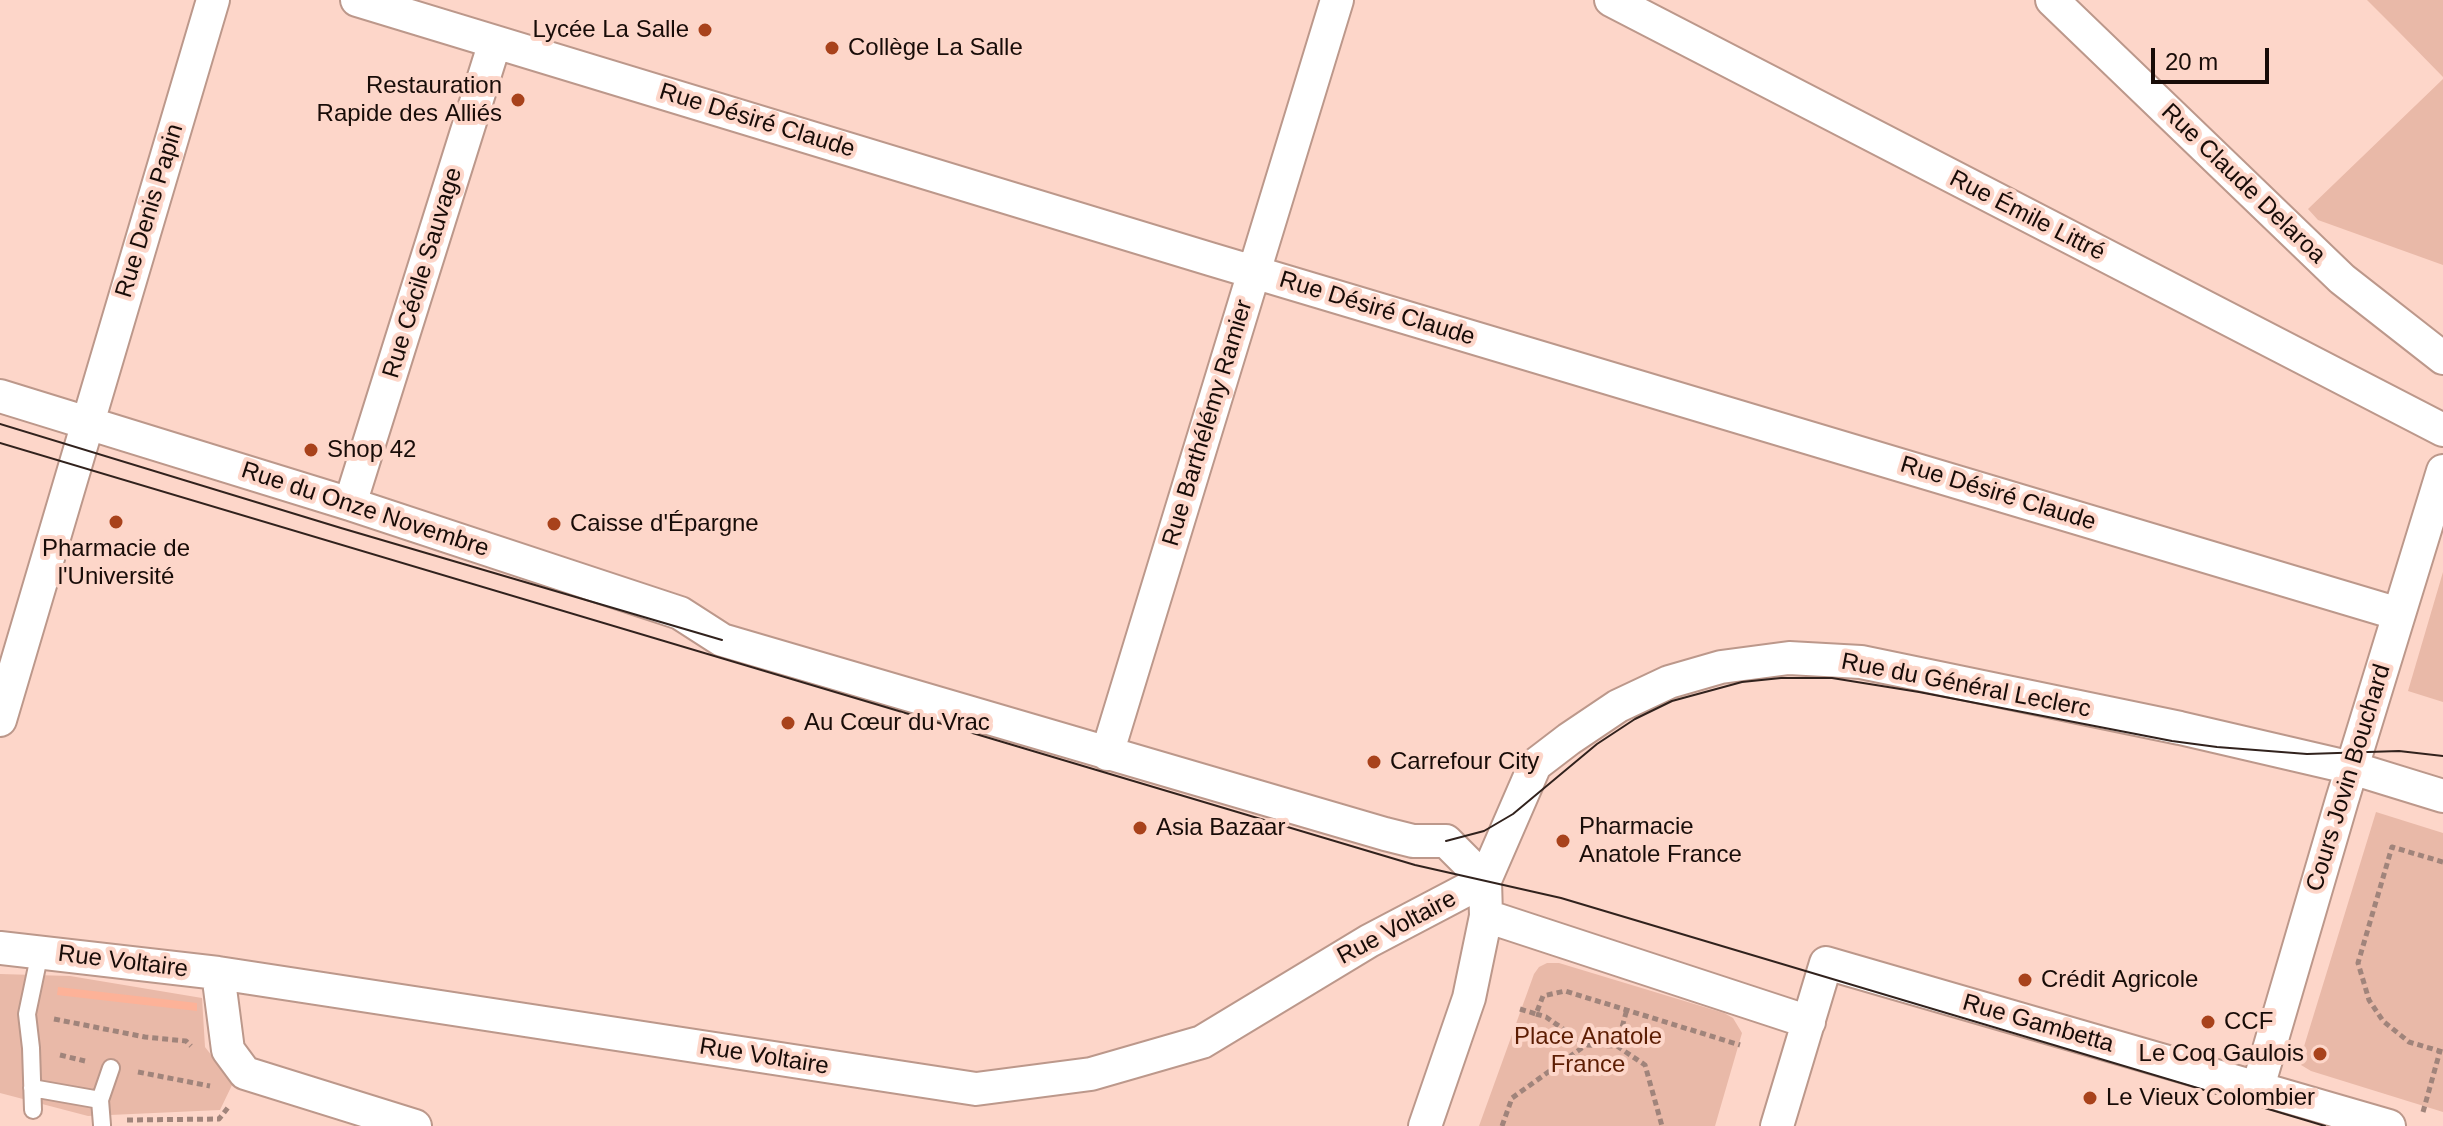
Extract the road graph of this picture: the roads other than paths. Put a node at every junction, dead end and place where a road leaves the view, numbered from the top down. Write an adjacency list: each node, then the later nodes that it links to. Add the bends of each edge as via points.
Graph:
1 (213, 0): 10 (street, Rue Denis Papin)
2 (357, 0): 6 (street, Rue Désiré Claude)
3 (1337, 0): 7 (street, Rue Barthélémy Ramier)
4 (1611, 0): 11 (street, Rue Émile Littré)
5 (2052, 0): 8 (street, Rue Claude Delaroa, via 2342,279)
6 (495, 42): 7 (street, Rue Désiré Claude); 13 (street, Rue Cécile Sauvage)
7 (1254, 272): 14 (street, Rue Désiré Claude); 16 (street, Rue Barthélémy Ramier)
8 (2443, 356)
9 (0, 396): 10 (street, Rue du Onze Novembre)
10 (88, 421): 13 (street, Rue du Onze Novembre); 15 (street, Rue Denis Papin)
11 (2443, 430)
12 (2443, 471): 14 (street, Cours Jovin Bouchard)
13 (350, 504): 16 (street, Rue du Onze Novembre, via 680,613 722,640)
14 (2399, 614): 17 (street, Cours Jovin Bouchard)
15 (0, 720)
16 (1107, 754): 19 (street, Rue du Onze Novembre, via 1385,834 1446,841)
17 (2352, 768): 18 (street, Rue du Général Leclerc); 19 (street, Rue du Général Leclerc, via 1861,662 1789,658 1734,665 1669,682 1618,706 1535,765); 26 (street, Cours Jovin Bouchard)
18 (2443, 796)
19 (1485, 880): 20 (street); 23 (street, Rue Voltaire, via 1369,941 1202,1042 1091,1074 976,1089)
20 (1486, 916): 24 (street); 32 (street, via 1469,998)
21 (0, 948): 22 (street, Rue Voltaire)
22 (40, 952): 23 (street, Rue Voltaire); 27 (lane, via 27,1014)
23 (218, 973): 31 (street, via 228,1050 245,1073)
24 (1809, 1022): 26 (street, Rue Gambetta, via 1826,963); 33 (street)
25 (111, 1068): 28 (lane)
26 (2258, 1087): 34 (street, Rue Gambetta)
27 (32, 1088): 28 (lane); 29 (lane)
28 (100, 1100): 30 (lane)
29 (33, 1110)
30 (102, 1125)
31 (415, 1126)
32 (1425, 1126)
33 (1777, 1126)
34 (2389, 1126)

